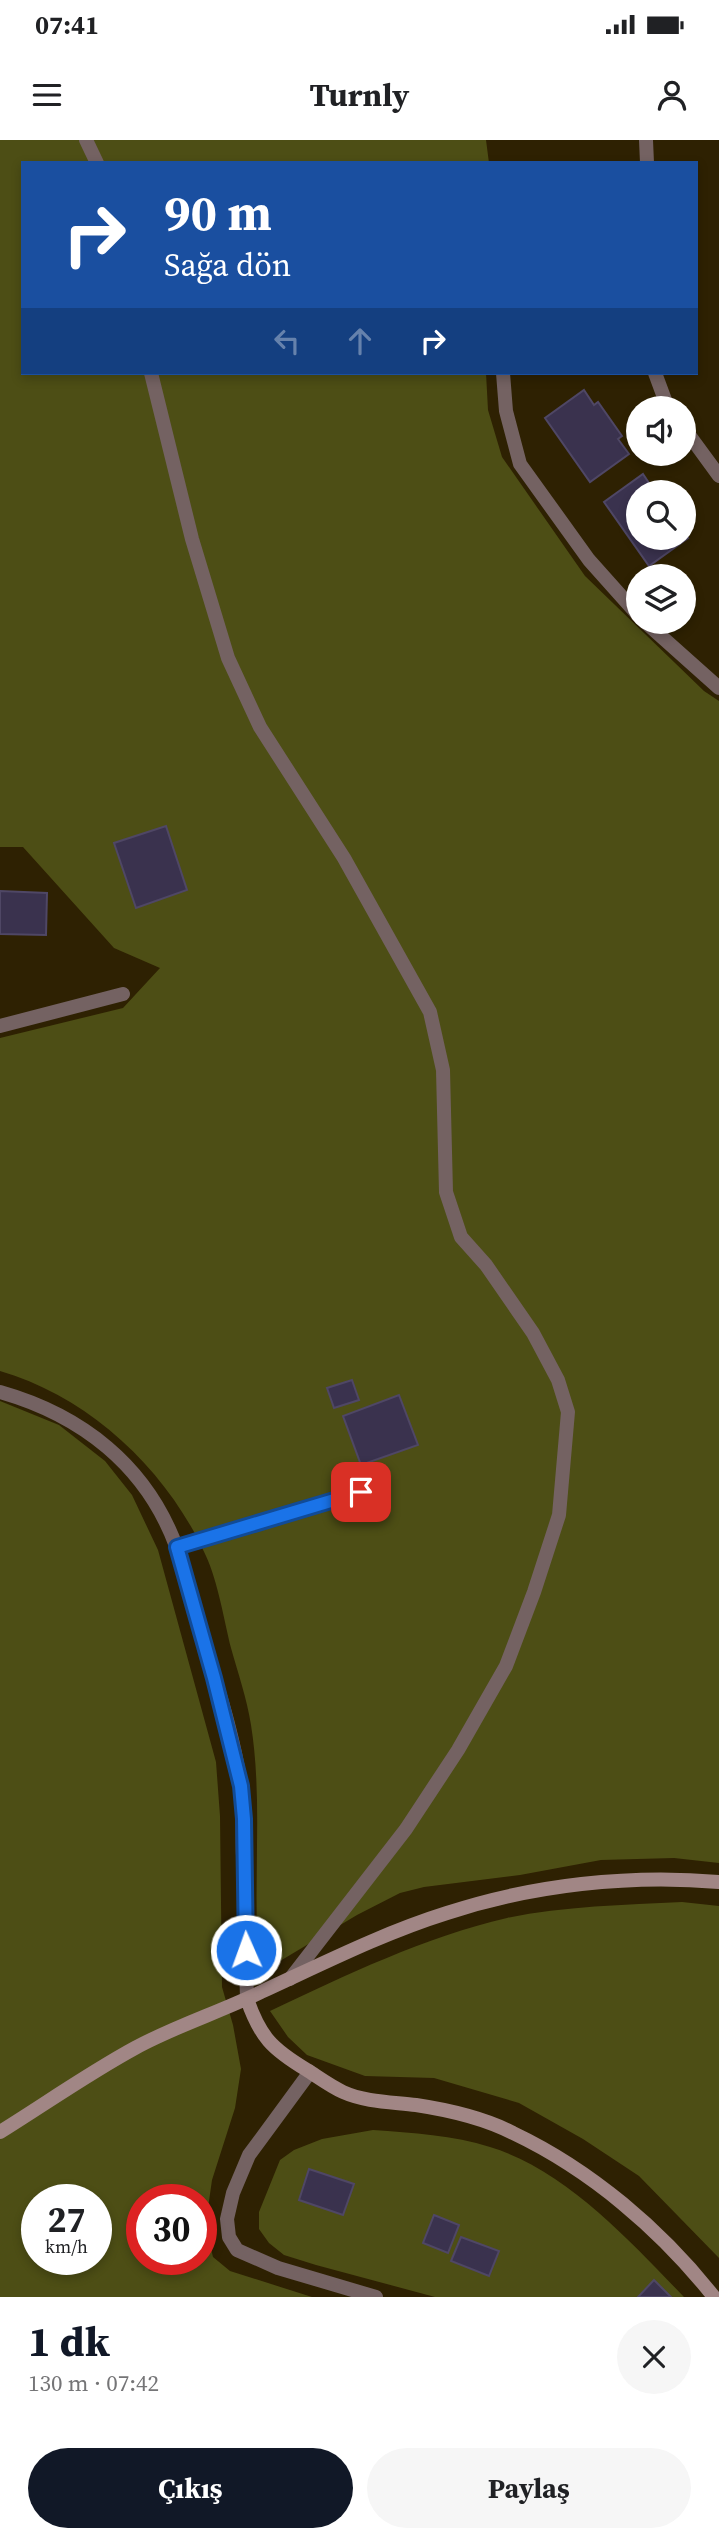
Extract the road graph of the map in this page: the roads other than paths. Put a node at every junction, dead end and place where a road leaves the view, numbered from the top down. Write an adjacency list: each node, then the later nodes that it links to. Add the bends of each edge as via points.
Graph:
1 (86, 140): 3 (street)
2 (646, 140): 4 (street)
3 (96, 161)
4 (647, 161)
5 (151, 375): 20 (street, via 192,539 228,658 260,727 345,858 430,1012 443,1070 446,1192 461,1237 533,1334 558,1380 568,1412 559,1515 506,1666 406,1829)
6 (503, 375): 11 (street, via 506,411 520,464)
7 (656, 375): 8 (street)
8 (664, 396)
9 (696, 444): 10 (street)
10 (719, 476)
11 (626, 601)
12 (659, 634): 13 (street)
13 (719, 688)
14 (123, 994): 15 (street)
15 (0, 1026)
16 (0, 1392): 18 (street, via 56,1412 123,1461 147,1490)
17 (361, 1492): 18 (street)
18 (177, 1547): 21 (street, via 241,1786)
19 (719, 1882): 20 (main road, via 646,1880 502,1897 445,1913)
20 (290, 1979): 21 (main road)
21 (247, 1999): 22 (main road, via 255,2024 271,2045); 23 (main road, via 136,2047)
22 (310, 2072): 24 (street, via 249,2155 233,2193 227,2219 229,2237 237,2250 278,2268); 25 (main road, via 344,2092 478,2119 513,2132 604,2189 643,2221 691,2267)
23 (0, 2132)
24 (376, 2297)
25 (714, 2297)

